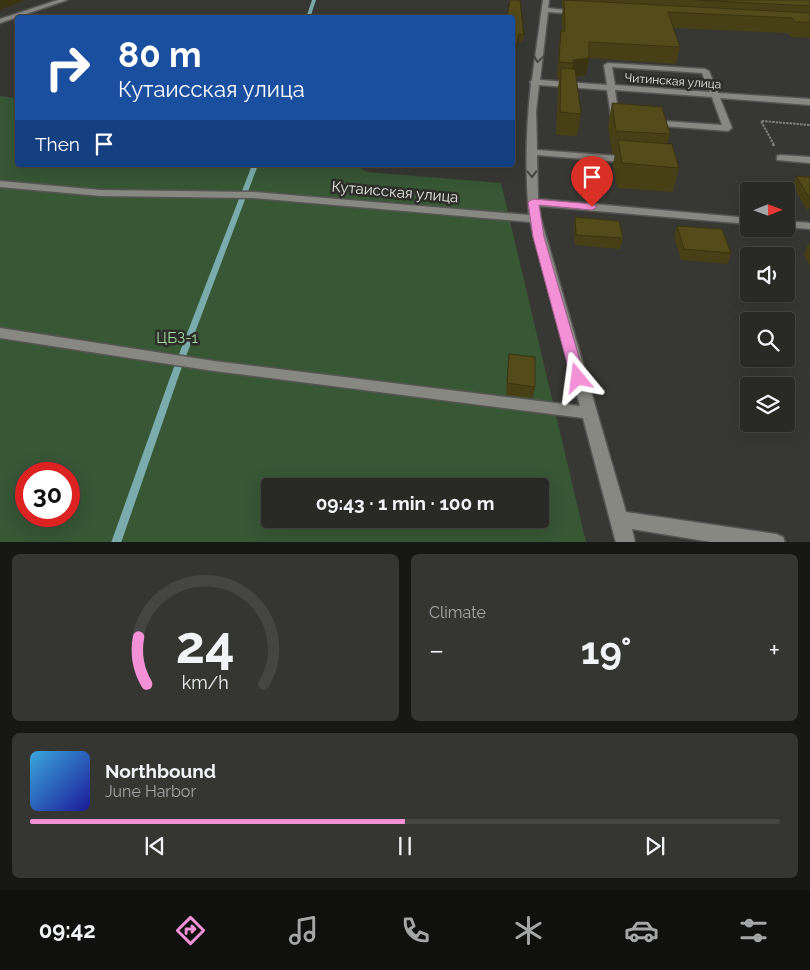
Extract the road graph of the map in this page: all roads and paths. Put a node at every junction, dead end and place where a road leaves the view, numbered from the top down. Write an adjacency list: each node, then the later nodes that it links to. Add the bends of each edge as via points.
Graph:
1 (64, 0): 5 (street)
2 (546, 0): 3 (street)
3 (545, 10): 4 (street); 8 (street, one-way to 8)
4 (584, 13)
5 (18, 15)
6 (15, 16): 7 (street)
7 (0, 21)
8 (534, 82): 9 (street, Читинская улица); 13 (street)
9 (611, 88): 10 (street, Читинская улица); 10 (street, via 608,65 705,71); 10 (street, via 614,120 728,128)
10 (714, 96): 11 (street, Читинская улица)
11 (810, 102)
12 (810, 125): 14 (path, via 761,121)
13 (532, 152): 16 (street); 18 (street, one-way to 18)
14 (780, 158): 15 (street)
15 (810, 160)
16 (638, 161)
17 (0, 184): 19 (street, Кутаисская улица, via 101,194 254,195)
18 (533, 202): 19 (street); 20 (street)
19 (535, 219): 24 (street)
20 (740, 220)
21 (795, 225): 22 (street)
22 (810, 226)
23 (0, 333): 24 (street, via 214,366)
24 (588, 413): 25 (street)
25 (619, 519): 26 (street); 27 (street)
26 (626, 542)
27 (776, 542)

